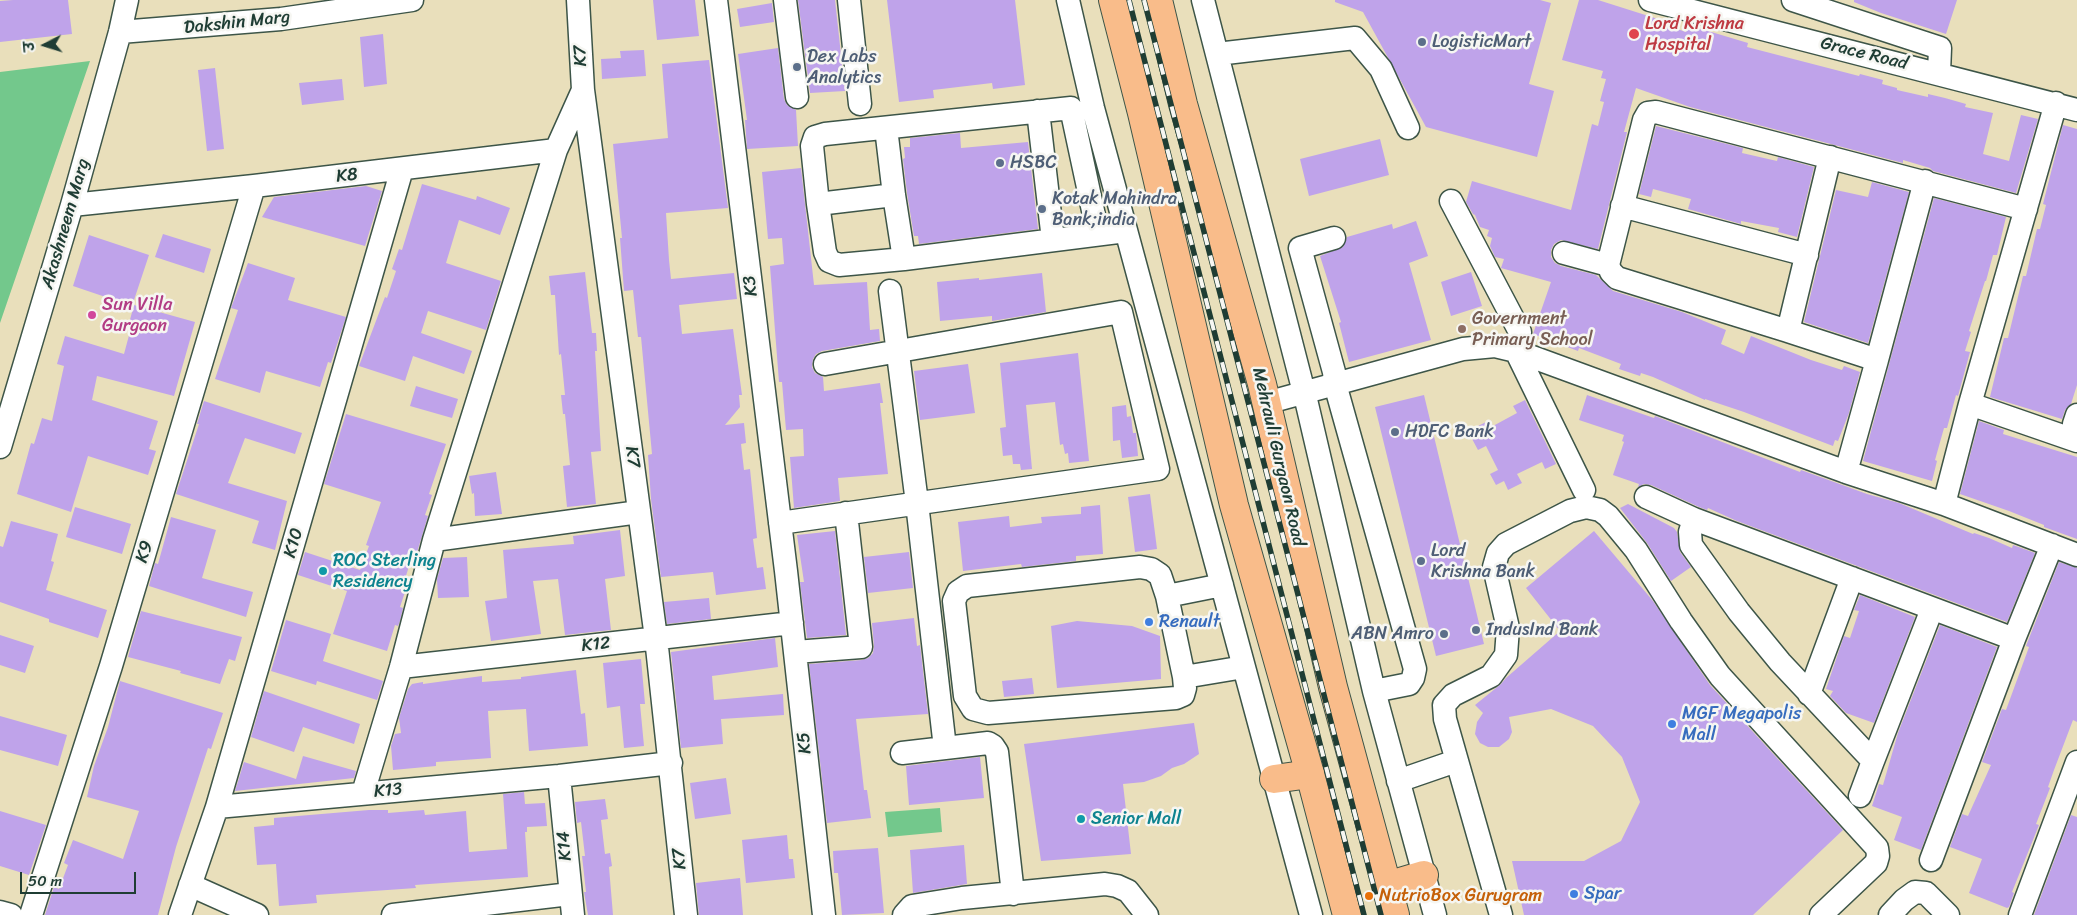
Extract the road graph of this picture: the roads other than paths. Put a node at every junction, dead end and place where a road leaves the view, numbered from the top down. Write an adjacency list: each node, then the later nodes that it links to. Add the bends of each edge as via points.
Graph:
1 (127, 0): 14 (street, Akashneem Marg)
2 (412, 0): 13 (street, Dakshin Marg)
3 (578, 0): 17 (street, K7)
4 (716, 0): 68 (street, K3)
5 (785, 0): 18 (street)
6 (849, 0): 20 (street)
7 (1068, 0): 22 (street)
8 (1113, 0): 25 (main road)
9 (1158, 0): 21 (main road, Mehrauli Gurgaon Road)
10 (1203, 0): 15 (street)
11 (1650, 0): 16 (street, Grace Road)
12 (1803, 1): 16 (street, via 1940,48)
13 (283, 10): 14 (street, Dakshin Marg)
14 (120, 32): 36 (street, Akashneem Marg)
15 (1217, 54): 27 (street, via 1355,38 1381,69); 55 (street)
16 (1939, 73): 19 (street, Grace Road)
17 (583, 90): 28 (street); 65 (street, K7)
18 (797, 97)
19 (2056, 103): 23 (street, Grace Road); 38 (street)
20 (860, 104)
21 (1183, 104): 25 (main road); 56 (main road, Mehrauli Gurgaon Road)
22 (1082, 108): 24 (street); 39 (street); 40 (street)
23 (2077, 110)
24 (1038, 112): 26 (street); 42 (street)
25 (1142, 113): 92 (main road, via 1234,505)
26 (886, 128): 33 (street); 35 (street, via 815,137 812,146)
27 (1408, 128)
28 (556, 150): 30 (street, K8); 69 (street)
29 (1830, 157): 31 (street); 37 (street, via 1656,112 1641,111 1644,120); 44 (street)
30 (402, 169): 32 (street, K8); 98 (street, K10)
31 (1925, 182): 38 (street); 51 (street)
32 (254, 186): 36 (street, K8); 107 (street, K9, via 111,666)
33 (894, 195): 35 (street); 45 (street)
34 (1451, 201): 50 (street, via 1520,332)
35 (818, 204): 45 (street, via 829,262 839,265)
36 (72, 205): 53 (street, Akashneem Marg)
37 (1622, 206): 44 (street); 46 (street)
38 (2026, 208): 57 (street)
39 (1126, 231): 40 (street); 74 (street)
40 (1098, 234): 42 (street)
41 (1334, 238): 54 (street, via 1300,248)
42 (1053, 240): 45 (street)
43 (1564, 252): 46 (street)
44 (1806, 255): 48 (street)
45 (904, 259)
46 (1608, 265): 48 (street, via 1617,278)
47 (890, 292): 49 (street)
48 (1788, 331): 51 (street)
49 (898, 351): 52 (street); 63 (street); 63 (street, via 1121,312 1158,469)
50 (1516, 351): 54 (street, via 1495,346 1463,349); 60 (street); 61 (street)
51 (1877, 360): 60 (street)
52 (825, 364)
53 (9, 384): 59 (street, Akashneem Marg)
54 (1335, 384): 55 (street); 84 (street, via 1415,669 1409,684)
55 (1304, 391): 56 (street); 84 (street)
56 (1266, 403): 102 (main road, Mehrauli Gurgaon Road, via 1333,688)
57 (1970, 404): 58 (street); 64 (street)
58 (2076, 427)
59 (0, 447)
60 (1846, 472): 64 (street)
61 (1584, 490)
62 (1646, 498): 67 (street)
63 (917, 503): 66 (street); 86 (street)
64 (1944, 504): 70 (street)
65 (639, 512): 69 (street); 78 (street, K7)
66 (846, 513): 68 (street); 80 (street, via 861,646)
67 (1694, 519): 73 (street); 85 (street, via 1691,545 1739,612)
68 (780, 523): 72 (street, K3)
69 (434, 540): 81 (street)
70 (2052, 545): 71 (street); 79 (street)
71 (2077, 555)
72 (786, 571): 77 (street, K5)
73 (1852, 578): 76 (street); 85 (street)
74 (1222, 585): 75 (street); 82 (street)
75 (1167, 596): 83 (street); 83 (street, via 1160,575 1151,568 1140,567 967,586 958,592 954,602 965,696 973,709 988,713 1176,698 1183,695)
76 (1932, 609): 79 (street); 89 (street)
77 (792, 623): 78 (street, K12); 80 (street, K5)
78 (656, 638): 81 (street, K12); 91 (street, K7)
79 (2014, 639): 99 (street)
80 (795, 652): 112 (street, K5)
81 (401, 667): 96 (street)
82 (1244, 667): 83 (street); 94 (street)
83 (1184, 677)
84 (1374, 691): 95 (street)
85 (1809, 694): 89 (street)
86 (945, 748): 87 (street); 103 (street, via 988,743 997,752)
87 (902, 753)
88 (1456, 761): 95 (street); 119 (street); 120 (street, via 1444,705 1453,695 1491,676 1506,655 1508,628 1494,567 1498,553 1506,544 1570,511 1586,507 1600,510 1636,550 1720,676 1878,848 1876,863)
89 (1873, 761): 97 (street)
90 (2077, 762): 123 (street)
91 (671, 763): 93 (street, K13); 111 (street, K7)
92 (1310, 774): 94 (main road); 116 (main road)
93 (559, 776): 96 (street, K13); 104 (street, K14)
94 (1274, 779): 115 (street)
95 (1398, 781): 100 (street)
96 (362, 793): 98 (street, K13)
97 (1860, 796)
98 (217, 807): 101 (street, K10)
99 (1931, 860)
100 (1424, 875): 102 (main road); 118 (street)
101 (190, 884): 108 (street, K10); 109 (street)
102 (1387, 886): 117 (main road, Mehrauli Gurgaon Road)
103 (1012, 894): 113 (street, via 912,906); 114 (street, via 1104,884 1117,886 1128,891)
104 (571, 904): 110 (street)
105 (0, 912): 106 (street)
106 (11, 915)
107 (31, 915)
108 (180, 915)
109 (257, 915)
110 (393, 915)
111 (686, 915)
112 (824, 915)
113 (904, 915)
114 (1147, 915)
115 (1311, 915)
116 (1347, 915)
117 (1395, 915)
118 (1435, 915)
119 (1502, 915)
120 (1821, 915)
121 (1890, 915): 122 (street, via 1915,892 1926,893)
122 (1948, 915)
123 (2020, 915)

